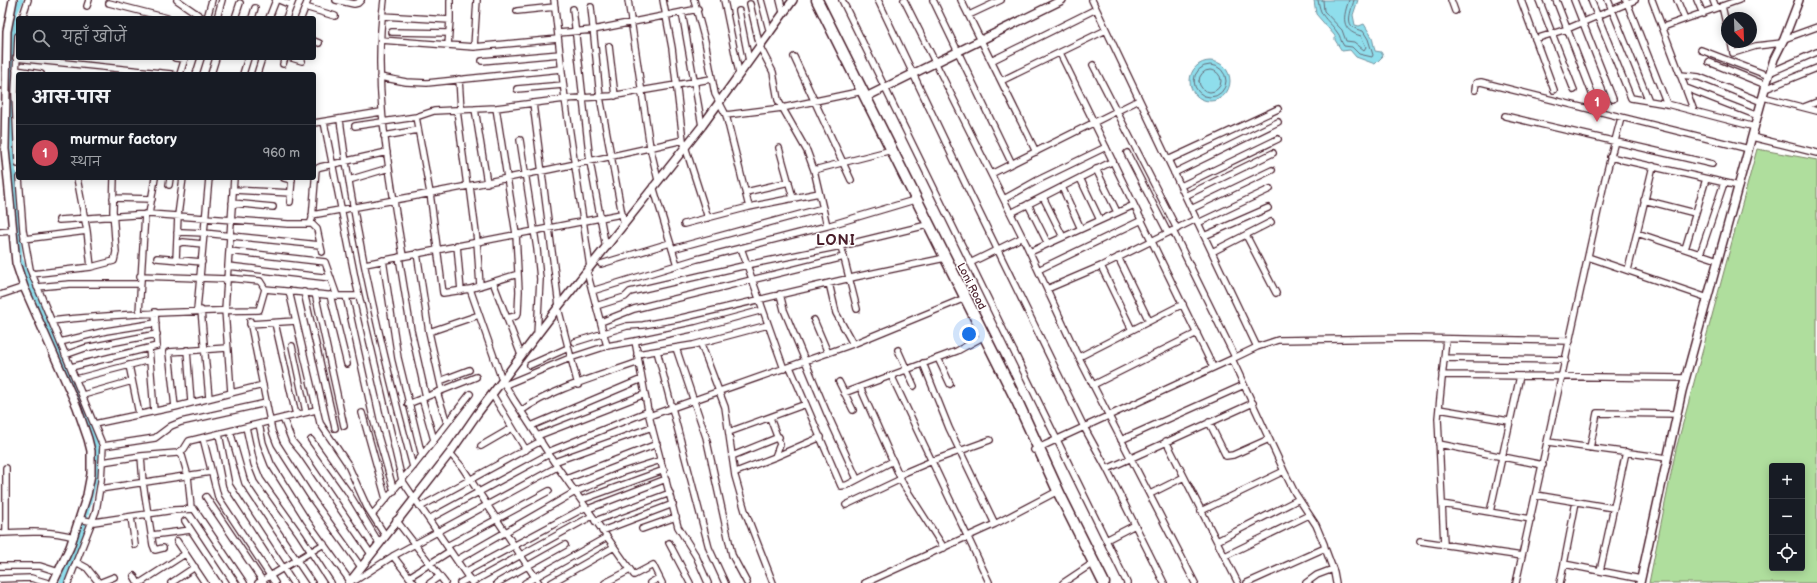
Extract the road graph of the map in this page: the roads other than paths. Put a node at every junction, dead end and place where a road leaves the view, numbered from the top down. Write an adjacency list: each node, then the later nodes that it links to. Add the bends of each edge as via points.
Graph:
1 (13, 0): 101 (street)
2 (28, 0): 68 (street)
3 (212, 0): 71 (street)
4 (222, 0): 72 (street)
5 (277, 0): 49 (street); 75 (street)
6 (308, 0): 51 (street)
7 (336, 0): 8 (street, via 354,4)
8 (361, 0)
9 (384, 0): 79 (street)
10 (450, 0): 83 (street)
11 (477, 0): 105 (street)
12 (554, 0): 52 (street)
13 (628, 0): 85 (street)
14 (663, 0): 67 (street)
15 (694, 0): 57 (street)
16 (724, 0): 140 (street)
17 (761, 0): 94 (street)
18 (780, 0): 64 (street)
19 (793, 0): 64 (street)
20 (812, 0): 160 (highway, Loni Road)
21 (817, 0): 160 (highway, Loni Road)
22 (842, 0): 155 (street)
23 (878, 0): 142 (street)
24 (904, 0): 128 (street)
25 (933, 0): 111 (street)
26 (963, 0): 80 (street)
27 (1001, 0): 80 (street)
28 (1062, 0): 99 (street)
29 (1092, 0): 60 (street)
30 (1452, 0): 62 (street)
31 (1521, 0): 97 (street)
32 (1539, 0): 95 (street)
33 (1556, 0): 88 (street)
34 (1574, 0): 84 (street)
35 (1591, 0): 81 (street)
36 (1608, 0): 58 (street)
37 (1635, 0): 46 (street)
38 (1652, 0): 86 (street)
39 (1677, 0): 82 (street)
40 (1697, 0): 66 (street)
41 (1713, 0): 54 (street)
42 (1739, 0): 45 (street)
43 (1799, 0): 100 (street)
44 (181, 1): 70 (street)
45 (1732, 1): 54 (street)
46 (1627, 2): 58 (street); 175 (street)
47 (109, 3): 69 (street)
48 (240, 3): 73 (street)
49 (292, 3): 76 (street)
50 (750, 4): 106 (street)
51 (305, 7): 77 (street); 78 (street)
52 (555, 7): 59 (street); 96 (street)
53 (591, 7): 89 (street)
54 (1719, 7): 65 (street); 66 (street)
55 (255, 8): 74 (street)
56 (573, 9): 92 (street)
57 (698, 9): 63 (street); 146 (street)
58 (1612, 9): 81 (street); 171 (street)
59 (517, 10)
60 (1096, 10): 90 (street); 126 (street)
61 (739, 11): 125 (street)
62 (1455, 11)
63 (682, 12): 67 (street); 147 (street)
64 (783, 12): 94 (street)
65 (1721, 12)
66 (1703, 13): 82 (street)
67 (667, 15): 85 (street); 150 (street)
68 (23, 16)
69 (159, 16)
70 (199, 16)
71 (208, 16)
72 (218, 16)
73 (236, 16)
74 (253, 16)
75 (270, 16)
76 (287, 16)
77 (302, 16)
78 (335, 16)
79 (382, 16): 83 (street); 98 (street)
80 (969, 16): 99 (street)
81 (1597, 16): 84 (street); 171 (street, via 1631,98)
82 (1685, 19): 86 (street)
83 (450, 20): 93 (street)
84 (1582, 22): 88 (street); 166 (street)
85 (632, 24): 89 (street); 159 (street)
86 (1663, 27): 143 (street)
87 (1817, 27): 100 (street)
88 (1567, 29): 95 (street); 162 (street)
89 (593, 30): 92 (street); 164 (street)
90 (1106, 30): 112 (street); 168 (street)
91 (392, 32): 93 (street)
92 (576, 32): 96 (street); 165 (street)
93 (450, 33): 102 (street)
94 (770, 33): 106 (street)
95 (1552, 34): 97 (street); 158 (street)
96 (558, 36): 105 (street); 113 (street)
97 (1535, 39): 157 (street)
98 (381, 40): 102 (street); 144 (street)
99 (982, 41): 111 (street); 126 (street)
100 (1783, 41): 104 (street); 141 (street)
101 (3, 45): 163 (street)
102 (448, 45): 105 (street)
103 (609, 46): 161 (street)
104 (1757, 46)
105 (474, 47)
106 (760, 47): 125 (street); 179 (street, via 774,72 778,100)
107 (1732, 48): 108 (street, via 1733,53)
108 (1749, 48)
109 (1701, 50): 141 (street)
110 (1817, 52): 141 (street)
111 (959, 53): 128 (street); 227 (street)
112 (1060, 53): 148 (street); 198 (street)
113 (560, 54): 124 (street); 131 (street)
114 (794, 56): 170 (street)
115 (16, 58): 132 (street)
116 (35, 60): 134 (street)
117 (184, 60): 135 (street)
118 (200, 60): 136 (street)
119 (215, 60): 137 (street)
120 (247, 60): 138 (street)
121 (261, 60): 139 (street)
122 (299, 60): 123 (street)
123 (302, 61)
124 (482, 61)
125 (749, 61): 140 (street)
126 (991, 61): 148 (street)
127 (1709, 62): 151 (street)
128 (936, 64): 142 (street); 239 (street)
129 (1093, 65): 183 (street)
130 (1817, 68): 151 (street)
131 (562, 69): 145 (street); 149 (street)
132 (16, 70): 133 (street)
133 (28, 72)
134 (152, 72)
135 (181, 72)
136 (197, 72)
137 (212, 72)
138 (244, 72)
139 (258, 72)
140 (739, 73): 174 (street)
141 (1770, 74): 151 (street)
142 (914, 75): 155 (street); 344 (street)
143 (1681, 75): 153 (street); 169 (street, via 1699,77)
144 (380, 77): 145 (street, via 418,83); 186 (street)
145 (460, 79): 182 (street)
146 (711, 79): 147 (street); 174 (street)
147 (693, 82): 150 (street); 200 (street)
148 (1001, 82): 215 (street)
149 (563, 84): 154 (street); 167 (street)
150 (677, 84): 159 (street); 208 (street)
151 (1766, 87): 169 (street)
152 (16, 88): 163 (street)
153 (1686, 88): 184 (street); 189 (street)
154 (517, 89)
155 (885, 89): 160 (street); 362 (street)
156 (1475, 90): 191 (street, via 1476,83 1481,82)
157 (1554, 90)
158 (1574, 90)
159 (641, 92): 161 (street); 210 (street)
160 (862, 94): 170 (street); 213 (highway, Loni Road)
161 (615, 96): 164 (street)
162 (1593, 96)
163 (10, 97): 176 (street); 193 (street)
164 (600, 97): 165 (street); 219 (street)
165 (582, 98): 167 (street); 225 (street)
166 (1613, 99)
167 (565, 100): 173 (street); 229 (street)
168 (1139, 100): 183 (street); 222 (street)
169 (1763, 100): 177 (street); 189 (street)
170 (815, 101): 179 (street); 226 (street)
171 (1649, 101): 175 (street)
172 (1817, 102): 177 (street)
173 (533, 103): 178 (street); 237 (street)
174 (718, 103): 187 (street); 200 (street)
175 (1667, 104): 184 (street)
176 (16, 105)
177 (1804, 107): 185 (street)
178 (496, 108): 181 (street); 254 (street)
179 (782, 108): 187 (street); 234 (street, via 807,151)
180 (1278, 108): 222 (street)
181 (475, 109): 182 (street); 257 (street)
182 (459, 110): 190 (street, via 434,112); 261 (street)
183 (1117, 111): 198 (street); 320 (street)
184 (1694, 111): 201 (street)
185 (1817, 111)
186 (381, 112): 192 (street); 195 (street)
187 (726, 115): 267 (street)
188 (1505, 116): 207 (street)
189 (1758, 116): 201 (street)
190 (416, 117): 195 (street); 202 (street)
191 (1621, 118): 207 (street); 212 (street)
192 (340, 120): 194 (street); 224 (street)
193 (3, 121): 221 (street)
194 (324, 122): 197 (street); 230 (street)
195 (382, 122): 199 (street); 203 (street)
196 (1278, 122): 238 (street)
197 (316, 123)
198 (1094, 123): 209 (street); 215 (street)
199 (355, 126)
200 (702, 126): 208 (street)
201 (1755, 126): 204 (street)
202 (418, 130): 203 (street); 269 (street)
203 (384, 136): 214 (street)
204 (1752, 137): 212 (street); 218 (street)
205 (1278, 139): 262 (street)
206 (520, 140): 240 (street)
207 (1615, 141): 220 (street); 228 (street)
208 (684, 143): 210 (street); 258 (street); 300 (street)
209 (1106, 147): 223 (street); 277 (street)
210 (650, 148): 219 (street); 258 (street)
211 (779, 148): 256 (street)
212 (1749, 149): 263 (street)
213 (890, 151): 226 (street); 279 (highway, Loni Road); 357 (highway, Loni Road)
214 (387, 152): 224 (street); 232 (street)
215 (1036, 152): 227 (street)
216 (1127, 153): 320 (street)
217 (1273, 153): 271 (street)
218 (1817, 153)
219 (610, 157): 225 (street); 295 (street)
220 (1610, 157): 231 (street); 355 (street)
221 (3, 158): 318 (street)
222 (1168, 160): 238 (street)
223 (1113, 161): 233 (street); 283 (street)
224 (346, 162): 230 (street); 253 (street)
225 (590, 162): 229 (street); 302 (street)
226 (845, 163): 234 (street); 255 (street)
227 (1012, 164): 239 (street)
228 (1712, 164)
229 (575, 165): 237 (street); 308 (street)
230 (332, 166): 236 (street, via 320,167); 290 (street)
231 (1653, 166): 242 (street); 278 (street)
232 (389, 168): 253 (street); 276 (street)
233 (1096, 169): 241 (street); 291 (street)
234 (814, 170): 270 (street)
235 (1272, 170): 289 (street)
236 (316, 171)
237 (542, 172): 240 (street); 315 (street)
238 (1174, 173): 262 (street)
239 (991, 174): 277 (street)
240 (526, 175): 254 (street); 319 (street)
241 (1080, 178): 264 (street); 305 (street)
242 (1706, 179): 259 (street); 293 (street)
243 (19, 180): 331 (street)
244 (77, 180): 301 (street)
245 (114, 180): 273 (street)
246 (155, 180): 275 (street)
247 (170, 180): 260 (street)
248 (182, 180): 296 (street)
249 (209, 180): 299 (street)
250 (234, 180): 266 (street)
251 (292, 180): 268 (street)
252 (314, 180): 297 (street)
253 (349, 180): 286 (street)
254 (507, 180): 257 (street); 325 (street)
255 (851, 180)
256 (789, 182): 267 (street); 274 (street)
257 (487, 183): 261 (street)
258 (656, 183): 312 (street); 339 (street)
259 (1724, 183): 263 (street); 351 (street)
260 (169, 185)
261 (469, 186): 269 (street); 333 (street)
262 (1181, 186): 271 (street)
263 (1739, 186): 360 (street)
264 (1062, 187): 272 (street); 316 (street)
265 (1270, 189): 307 (street)
266 (233, 190): 268 (street); 281 (street)
267 (746, 192): 285 (street)
268 (291, 193): 280 (street)
269 (430, 193): 276 (street); 343 (street)
270 (819, 193): 274 (street); 287 (street)
271 (1185, 196): 289 (street)
272 (1043, 197): 282 (street); 330 (street)
273 (114, 198): 275 (street); 298 (street)
274 (794, 198): 285 (street)
275 (152, 199): 294 (street)
276 (394, 199): 286 (street); 352 (street)
277 (1004, 199): 292 (street)
278 (1644, 200): 293 (street); 324 (street)
279 (911, 201): 313 (street); 314 (highway, Loni Road)
280 (290, 202)
281 (232, 203): 284 (street); 304 (street)
282 (1028, 204): 292 (street); 336 (street)
283 (1134, 205): 291 (street); 306 (street)
284 (273, 207)
285 (749, 207): 300 (street)
286 (354, 208): 290 (street); 363 (street)
287 (823, 208): 313 (street); 339 (street)
288 (1268, 208): 328 (street)
289 (1191, 209): 307 (street)
290 (340, 210): 297 (street); 401 (street)
291 (1117, 212): 305 (street)
292 (1011, 213): 329 (street)
293 (1695, 213): 345 (street)
294 (147, 214): 296 (street); 298 (street); 375 (street)
295 (621, 214): 302 (street); 312 (street)
296 (178, 215): 299 (street); 322 (street)
297 (312, 215): 310 (street)
298 (114, 217): 301 (street); 369 (street, via 116,258 109,264)
299 (205, 218): 304 (street); 323 (street)
300 (708, 218): 311 (street)
301 (85, 219): 303 (street); 317 (street)
302 (600, 219): 308 (street); 341 (street)
303 (59, 220)
304 (231, 220): 310 (street); 327 (street)
305 (1100, 220): 316 (street)
306 (1142, 220): 332 (street); 371 (street)
307 (1197, 221): 320 (street); 328 (street)
308 (583, 222): 315 (street); 370 (street)
309 (1271, 222): 326 (street)
310 (311, 223): 337 (street, via 316,229)
311 (684, 224)
312 (624, 225): 341 (street)
313 (828, 226): 342 (street)
314 (923, 226): 340 (street); 357 (highway, Loni Road)
315 (550, 228): 319 (street); 407 (street)
316 (1081, 229): 330 (street)
317 (87, 230): 331 (street); 369 (street)
318 (12, 231): 321 (street); 385 (street, via 16,263)
319 (534, 231): 325 (street); 429 (street, via 540,279)
320 (1172, 231): 332 (street); 456 (street)
321 (0, 232)
322 (177, 233): 323 (street); 334 (street)
323 (204, 233): 327 (street); 335 (street)
324 (1637, 233): 345 (street); 372 (street)
325 (516, 234): 333 (street); 374 (street)
326 (1246, 234): 349 (street); 395 (street)
327 (230, 236): 337 (street); 346 (street)
328 (1204, 236): 349 (street)
329 (1023, 237): 344 (street); 348 (street)
330 (1063, 237): 336 (street)
331 (24, 239): 373 (street)
332 (1152, 241): 354 (street); 405 (street)
333 (478, 242): 338 (street); 384 (street)
334 (177, 244): 335 (street); 358 (street)
335 (204, 244): 361 (street)
336 (1048, 244): 348 (street)
337 (320, 245): 347 (street)
338 (457, 245): 343 (street); 392 (street)
339 (671, 246): 364 (street); 365 (street)
340 (841, 246): 353 (street); 366 (street)
341 (606, 248): 370 (street)
342 (741, 248): 365 (street); 366 (street)
343 (438, 249): 350 (street); 392 (street, via 443,293)
344 (998, 249): 362 (street); 533 (street)
345 (1685, 249): 351 (street)
346 (229, 251): 367 (street); 376 (street, via 325,262)
347 (322, 252)
348 (1030, 252): 371 (street)
349 (1212, 252): 440 (street)
350 (417, 253): 352 (street); 425 (street)
351 (1700, 254): 360 (street)
352 (401, 256): 359 (street); 499 (street, via 411,330)
353 (844, 257): 377 (street); 380 (street)
354 (1118, 257): 368 (street); 419 (street)
355 (1588, 257): 372 (street); 433 (street)
356 (157, 258): 358 (street)
357 (943, 259): 377 (street); 404 (highway, Loni Road)
358 (176, 260): 361 (street)
359 (383, 260): 363 (street); 505 (street, via 389,307)
360 (1718, 260): 402 (street)
361 (202, 262): 378 (street)
362 (970, 263): 548 (street)
363 (365, 264): 576 (street, via 394,398)
364 (602, 264)
365 (677, 265): 390 (street)
366 (747, 265): 380 (street); 406 (street, via 630,292 625,297)
367 (228, 266): 376 (street); 379 (street)
368 (1101, 266): 389 (street); 424 (street)
369 (91, 267): 373 (street)
370 (588, 269): 390 (street); 407 (street)
371 (1038, 270): 389 (street)
372 (1628, 270): 402 (street)
373 (32, 274): 386 (street)
374 (518, 274): 381 (street); 415 (street, via 518,311 516,316)
375 (140, 276): 378 (street); 383 (street)
376 (331, 278): 399 (street)
377 (849, 278): 382 (street); 408 (street)
378 (200, 279): 379 (street); 409 (street)
379 (227, 279): 387 (street, via 260,281); 410 (street)
380 (752, 279): 403 (street); 421 (street, via 634,309)
381 (493, 282): 384 (street); 415 (street)
382 (829, 283): 396 (street); 437 (street, via 836,313)
383 (140, 284): 386 (street, via 70,284); 413 (street)
384 (480, 286): 388 (street)
385 (24, 287): 397 (street); 530 (street, via 77,407)
386 (37, 287): 417 (street)
387 (265, 289): 391 (street); 410 (street, via 260,310)
388 (470, 289): 392 (street); 414 (street)
389 (1047, 289): 453 (street)
390 (592, 290): 406 (street)
391 (289, 291): 393 (street); 418 (street)
392 (461, 291)
393 (304, 292): 394 (street); 534 (street)
394 (315, 293): 398 (street); 528 (street)
395 (1276, 293)
396 (780, 294): 403 (street); 460 (street)
397 (0, 295)
398 (330, 295): 399 (street); 463 (street)
399 (337, 296): 400 (street)
400 (346, 296): 401 (street); 593 (street, via 374,422)
401 (359, 296): 589 (street)
402 (1708, 298): 477 (street)
403 (759, 299): 411 (street); 426 (street)
404 (963, 299): 430 (highway, Loni Road); 437 (street); 556 (highway, Loni Road)
405 (1183, 304): 419 (street); 427 (street)
406 (596, 306): 421 (street)
407 (559, 307): 429 (street); 443 (street)
408 (857, 309)
409 (199, 310): 410 (street); 412 (street); 445 (street)
410 (225, 310): 442 (street)
411 (763, 310): 423 (street); 432 (street)
412 (155, 312): 413 (street); 422 (street)
413 (139, 313): 417 (street)
414 (479, 315): 425 (street); 482 (street)
415 (507, 318): 452 (street)
416 (814, 320): 449 (street)
417 (51, 321): 434 (street)
418 (296, 321): 420 (street); 510 (street)
419 (1149, 321): 424 (street)
420 (275, 322): 486 (street, via 250,323); 519 (street)
421 (601, 322): 426 (street)
422 (156, 323): 428 (street); 434 (street, via 106,330)
423 (768, 325): 436 (street); 469 (street)
424 (1132, 330): 453 (street)
425 (429, 332): 481 (street)
426 (604, 333): 435 (street); 439 (street)
427 (1197, 333): 468 (street); 487 (street)
428 (157, 334): 441 (street, via 158,345); 451 (street, via 84,348)
429 (537, 335): 452 (street)
430 (980, 339): 455 (street); 556 (highway, Loni Road)
431 (1446, 339): 433 (street); 440 (street, via 1278,340); 457 (street)
432 (635, 341): 439 (street); 450 (street)
433 (1570, 341): 459 (street)
434 (60, 342): 451 (street)
435 (575, 342)
436 (701, 344): 444 (street); 493 (street)
437 (853, 344): 449 (street)
438 (292, 346): 514 (street)
439 (607, 346): 454 (street)
440 (1257, 347): 456 (street)
441 (148, 348): 458 (street); 466 (street)
442 (227, 348): 445 (street); 492 (street)
443 (568, 348): 454 (street); 464 (street)
444 (676, 348): 448 (street); 501 (street)
445 (205, 349): 446 (street); 500 (street)
446 (187, 350): 502 (street); 507 (street, via 169,352)
447 (898, 350): 470 (street)
448 (657, 351): 450 (street); 508 (street)
449 (828, 353): 460 (street)
450 (637, 354): 461 (street)
451 (65, 355): 466 (street)
452 (521, 355): 482 (street)
453 (1079, 356): 487 (street)
454 (570, 358): 482 (street); 484 (street)
455 (938, 358): 462 (street); 485 (street)
456 (1234, 358): 468 (street); 488 (street)
457 (1444, 358): 459 (street); 473 (street)
458 (149, 360): 465 (street); 512 (street)
459 (1566, 360): 475 (street)
460 (806, 361): 467 (street); 588 (street)
461 (639, 362): 478 (street); 484 (street)
462 (923, 363): 470 (street); 558 (street)
463 (347, 364)
464 (530, 364)
465 (129, 365): 479 (street); 480 (street)
466 (71, 367): 479 (street)
467 (790, 367): 469 (street); 506 (street)
468 (1214, 367): 520 (street)
469 (784, 369): 493 (street)
470 (906, 369): 472 (street); 489 (street)
471 (469, 370): 481 (street)
472 (891, 375): 490 (street); 572 (street)
473 (1442, 375): 474 (street); 509 (street)
474 (1520, 376): 475 (street); 524 (street)
475 (1562, 376): 477 (street); 550 (street)
476 (476, 377): 491 (street)
477 (1686, 378): 518 (street)
478 (642, 379): 497 (street); 529 (street)
479 (76, 380): 498 (street)
480 (132, 381): 498 (street); 516 (street)
481 (440, 381): 491 (street)
482 (504, 382): 496 (street); 513 (street)
483 (839, 382): 494 (street)
484 (578, 384): 513 (street, via 542,398)
485 (950, 384)
486 (263, 385): 492 (street); 503 (street)
487 (1093, 385): 520 (street)
488 (1244, 385): 504 (street); 547 (street)
489 (914, 386)
490 (860, 387): 494 (street); 571 (street)
491 (440, 391): 499 (street); 526 (street)
492 (231, 392): 500 (street)
493 (718, 392): 501 (street); 537 (street, via 725,407)
494 (844, 393): 511 (street)
495 (470, 394): 526 (street)
496 (492, 394): 535 (street); 561 (street)
497 (645, 394): 517 (street); 542 (street)
498 (83, 395): 530 (street)
499 (424, 397): 505 (street); 545 (street)
500 (209, 398): 502 (street)
501 (693, 401): 508 (street); 722 (street, via 711,459 732,555)
502 (191, 402): 507 (street)
503 (266, 403): 523 (street); 553 (street, via 181,422 167,428 155,438)
504 (1253, 403): 525 (street); 543 (street)
505 (408, 404): 564 (street)
506 (806, 404): 522 (street); 540 (street)
507 (175, 407): 512 (street)
508 (672, 408): 517 (street); 721 (street, via 709,548)
509 (1439, 409): 524 (street); 552 (street)
510 (316, 410): 514 (street); 618 (street, via 320,423 347,463)
511 (853, 410)
512 (154, 411): 516 (street)
513 (521, 411): 529 (street)
514 (306, 412): 519 (street)
515 (362, 413): 603 (street)
516 (139, 414): 530 (street)
517 (649, 414): 532 (street); 562 (street)
518 (1677, 414): 555 (street, via 1597,413); 569 (street)
519 (296, 415): 521 (street)
520 (1108, 416): 533 (street); 547 (street)
521 (283, 418): 523 (street); 662 (street, via 292,441)
522 (770, 418): 537 (street); 539 (street)
523 (271, 421): 527 (street); 675 (street, via 277,444)
524 (1510, 421): 566 (street)
525 (1209, 422): 543 (street, via 1226,456); 549 (street)
526 (447, 423): 545 (street)
527 (259, 424): 531 (street); 649 (street, via 271,464)
528 (344, 426)
529 (531, 426): 542 (street)
530 (91, 427): 553 (street); 623 (street, via 91,474)
531 (246, 427): 536 (street); 660 (street, via 255,469 260,479)
532 (652, 427): 551 (street); 575 (street)
533 (1084, 427): 548 (street); 578 (street)
534 (335, 428)
535 (512, 428): 554 (street); 557 (street)
536 (230, 431): 538 (street); 668 (street, via 245,483)
537 (729, 432): 565 (street)
538 (220, 434): 541 (street); 677 (street, via 229,485)
539 (779, 437): 565 (street); 567 (street, via 780,448)
540 (821, 437): 567 (street); 588 (street, via 839,483 844,486)
541 (203, 438): 559 (street, via 189,441); 581 (street)
542 (539, 439): 557 (street); 562 (street)
543 (1269, 439): 580 (street)
544 (311, 440): 647 (street, via 348,492)
545 (434, 440): 564 (street)
546 (990, 440): 558 (street)
547 (1121, 440): 568 (street)
548 (1056, 441): 556 (street); 643 (street)
549 (1166, 441): 568 (street); 585 (street)
550 (1548, 442): 555 (street); 574 (street)
551 (657, 444): 570 (street); 590 (street)
552 (1439, 444): 566 (street); 608 (street)
553 (103, 446): 573 (street)
554 (481, 446)
555 (1590, 448): 560 (street)
556 (1036, 449): 598 (highway, Loni Road)
557 (526, 450): 586 (street)
558 (959, 450): 572 (street); 630 (street)
559 (181, 452): 563 (street); 583 (street)
560 (1626, 452): 569 (street); 614 (street)
561 (450, 453): 586 (street); 602 (street)
562 (548, 453): 575 (street); 596 (street)
563 (141, 456): 573 (street); 591 (street)
564 (422, 456): 576 (street)
565 (732, 456): 582 (street)
566 (1502, 456): 574 (street); 616 (street)
567 (775, 457): 582 (street)
568 (1130, 458): 578 (street); 599 (street)
569 (1667, 458): 693 (street)
570 (661, 460): 579 (street); 595 (street, via 623,472)
571 (893, 461): 584 (street); 588 (street)
572 (932, 461): 584 (street); 642 (street)
573 (102, 462): 592 (street)
574 (1543, 464): 600 (street)
575 (556, 465): 590 (street); 610 (street)
576 (413, 467): 589 (street)
577 (6, 468): 636 (street)
578 (1107, 469): 631 (street)
579 (664, 470): 587 (street); 605 (street)
580 (1284, 471): 604 (street); 615 (street)
581 (211, 472): 583 (street); 683 (street, via 222,504)
582 (736, 472): 723 (street, via 745,511)
583 (188, 476): 591 (street); 612 (street)
584 (900, 477): 609 (street); 658 (street)
585 (1184, 477): 599 (street); 615 (street)
586 (470, 479): 596 (street); 611 (street)
587 (666, 479): 597 (street); 613 (street)
588 (857, 479)
589 (402, 480): 593 (street); 602 (street)
590 (566, 480): 595 (street)
591 (143, 483): 592 (street); 617 (street)
592 (100, 489): 629 (street)
593 (394, 491): 603 (street)
594 (549, 491): 627 (street)
595 (575, 492): 605 (street); 637 (street)
596 (479, 493): 610 (street); 624 (street)
597 (670, 493): 607 (street); 622 (street)
598 (1057, 494): 630 (street); 673 (highway, Loni Road); 727 (highway, Loni Road)
599 (1150, 494): 729 (street)
600 (1536, 495): 606 (street); 625 (street)
601 (206, 497): 694 (street)
602 (414, 497): 611 (street); 626 (street)
603 (386, 499): 618 (street)
604 (1298, 499): 619 (street); 645 (street)
605 (581, 500): 613 (street)
606 (1576, 502): 614 (street); 671 (street)
607 (673, 504): 621 (street); 634 (street)
608 (1442, 504): 616 (street); 651 (street)
609 (846, 505)
610 (487, 506): 627 (street); 635 (street)
611 (420, 507): 624 (street)
612 (191, 508): 617 (street); 705 (street, via 201,517)
613 (587, 508): 622 (street); 654 (street)
614 (1614, 508): 680 (street)
615 (1201, 511): 645 (street)
616 (1490, 512): 625 (street)
617 (148, 515): 620 (street); 638 (street)
618 (372, 515): 639 (street)
619 (1309, 515): 659 (street); 665 (street)
620 (131, 517): 629 (street); 652 (street)
621 (676, 517): 632 (street); 720 (street, via 678,527 696,556)
622 (594, 518): 634 (street); 664 (street)
623 (81, 519): 629 (street); 640 (street)
624 (429, 519): 635 (street)
625 (1530, 519): 666 (street)
626 (396, 520): 639 (street); 650 (street)
627 (497, 520): 637 (street); 657 (street)
628 (184, 521): 633 (street)
629 (92, 522): 669 (street)
630 (995, 524): 642 (street)
631 (1135, 525): 643 (street); 696 (street)
632 (642, 529)
633 (191, 530): 638 (street); 704 (street)
634 (602, 530): 641 (street)
635 (438, 532): 650 (street); 657 (street)
636 (3, 533): 640 (street, via 47,532)
637 (505, 533): 654 (street); 667 (street)
638 (152, 535): 656 (street, via 154,550)
639 (385, 535): 647 (street)
640 (74, 537): 681 (street)
641 (607, 537): 655 (street); 689 (street)
642 (968, 537): 658 (street); 695 (street)
643 (1106, 540): 728 (street)
644 (177, 541): 661 (street)
645 (1217, 541): 665 (street)
646 (1420, 541): 651 (street)
647 (379, 543): 662 (street)
648 (669, 543): 719 (street)
649 (324, 544): 660 (street); 691 (street)
650 (415, 544): 663 (street); 670 (street)
651 (1444, 544): 666 (street)
652 (135, 545)
653 (565, 545): 676 (street)
654 (514, 547): 664 (street); 682 (street)
655 (614, 547): 679 (street); 716 (street)
656 (163, 548)
657 (449, 548): 667 (street); 670 (street)
658 (944, 548): 724 (street)
659 (1325, 548): 678 (street); 731 (street)
660 (311, 552): 668 (street); 709 (street)
661 (185, 554): 674 (street); 701 (street)
662 (371, 554): 675 (street)
663 (393, 556): 687 (street); 691 (street)
664 (520, 556): 676 (street); 692 (street)
665 (1225, 556): 730 (street)
666 (1522, 556): 734 (street)
667 (457, 560): 682 (street)
668 (297, 561): 677 (street); 708 (street)
669 (76, 562): 699 (street); 700 (street, via 87,568)
670 (430, 564): 686 (street); 687 (street)
671 (1564, 564): 680 (street); 735 (street)
672 (0, 566): 681 (street, via 40,566)
673 (1090, 566): 725 (street); 726 (highway, Loni Road)
674 (195, 567): 702 (street); 703 (street)
675 (361, 567): 691 (street)
676 (527, 567): 689 (street); 714 (street)
677 (284, 569): 683 (street); 707 (street)
678 (1333, 569): 732 (street, via 1318,574); 733 (street)
679 (630, 570): 690 (street, via 634,575 653,565); 717 (street)
680 (1600, 571): 693 (street)
681 (59, 572): 698 (street)
682 (465, 572): 692 (street)
683 (270, 575): 694 (street); 706 (street)
684 (114, 576): 700 (street)
685 (134, 576): 701 (street)
686 (440, 576): 711 (street); 712 (street)
687 (409, 577): 710 (street)
688 (0, 579): 697 (street, via 31,578)
689 (537, 580): 715 (street)
690 (661, 580): 718 (street)
691 (353, 581)
692 (471, 581): 713 (street)
693 (1640, 581)
694 (261, 582)
695 (989, 582)
696 (1162, 582)
697 (48, 583)
698 (53, 583)
699 (68, 583)
700 (99, 583)
701 (139, 583)
702 (171, 583)
703 (204, 583)
704 (226, 583)
705 (244, 583)
706 (275, 583)
707 (293, 583)
708 (312, 583)
709 (331, 583)
710 (414, 583)
711 (430, 583)
712 (445, 583)
713 (460, 583)
714 (497, 583)
715 (526, 583)
716 (551, 583)
717 (605, 583)
718 (650, 583)
719 (690, 583)
720 (708, 583)
721 (725, 583)
722 (747, 583)
723 (772, 583)
724 (865, 583)
725 (1063, 583)
726 (1099, 583)
727 (1104, 583)
728 (1127, 583)
729 (1195, 583)
730 (1238, 583)
731 (1247, 583)
732 (1306, 583)
733 (1336, 583)
734 (1516, 583)
735 (1560, 583)

